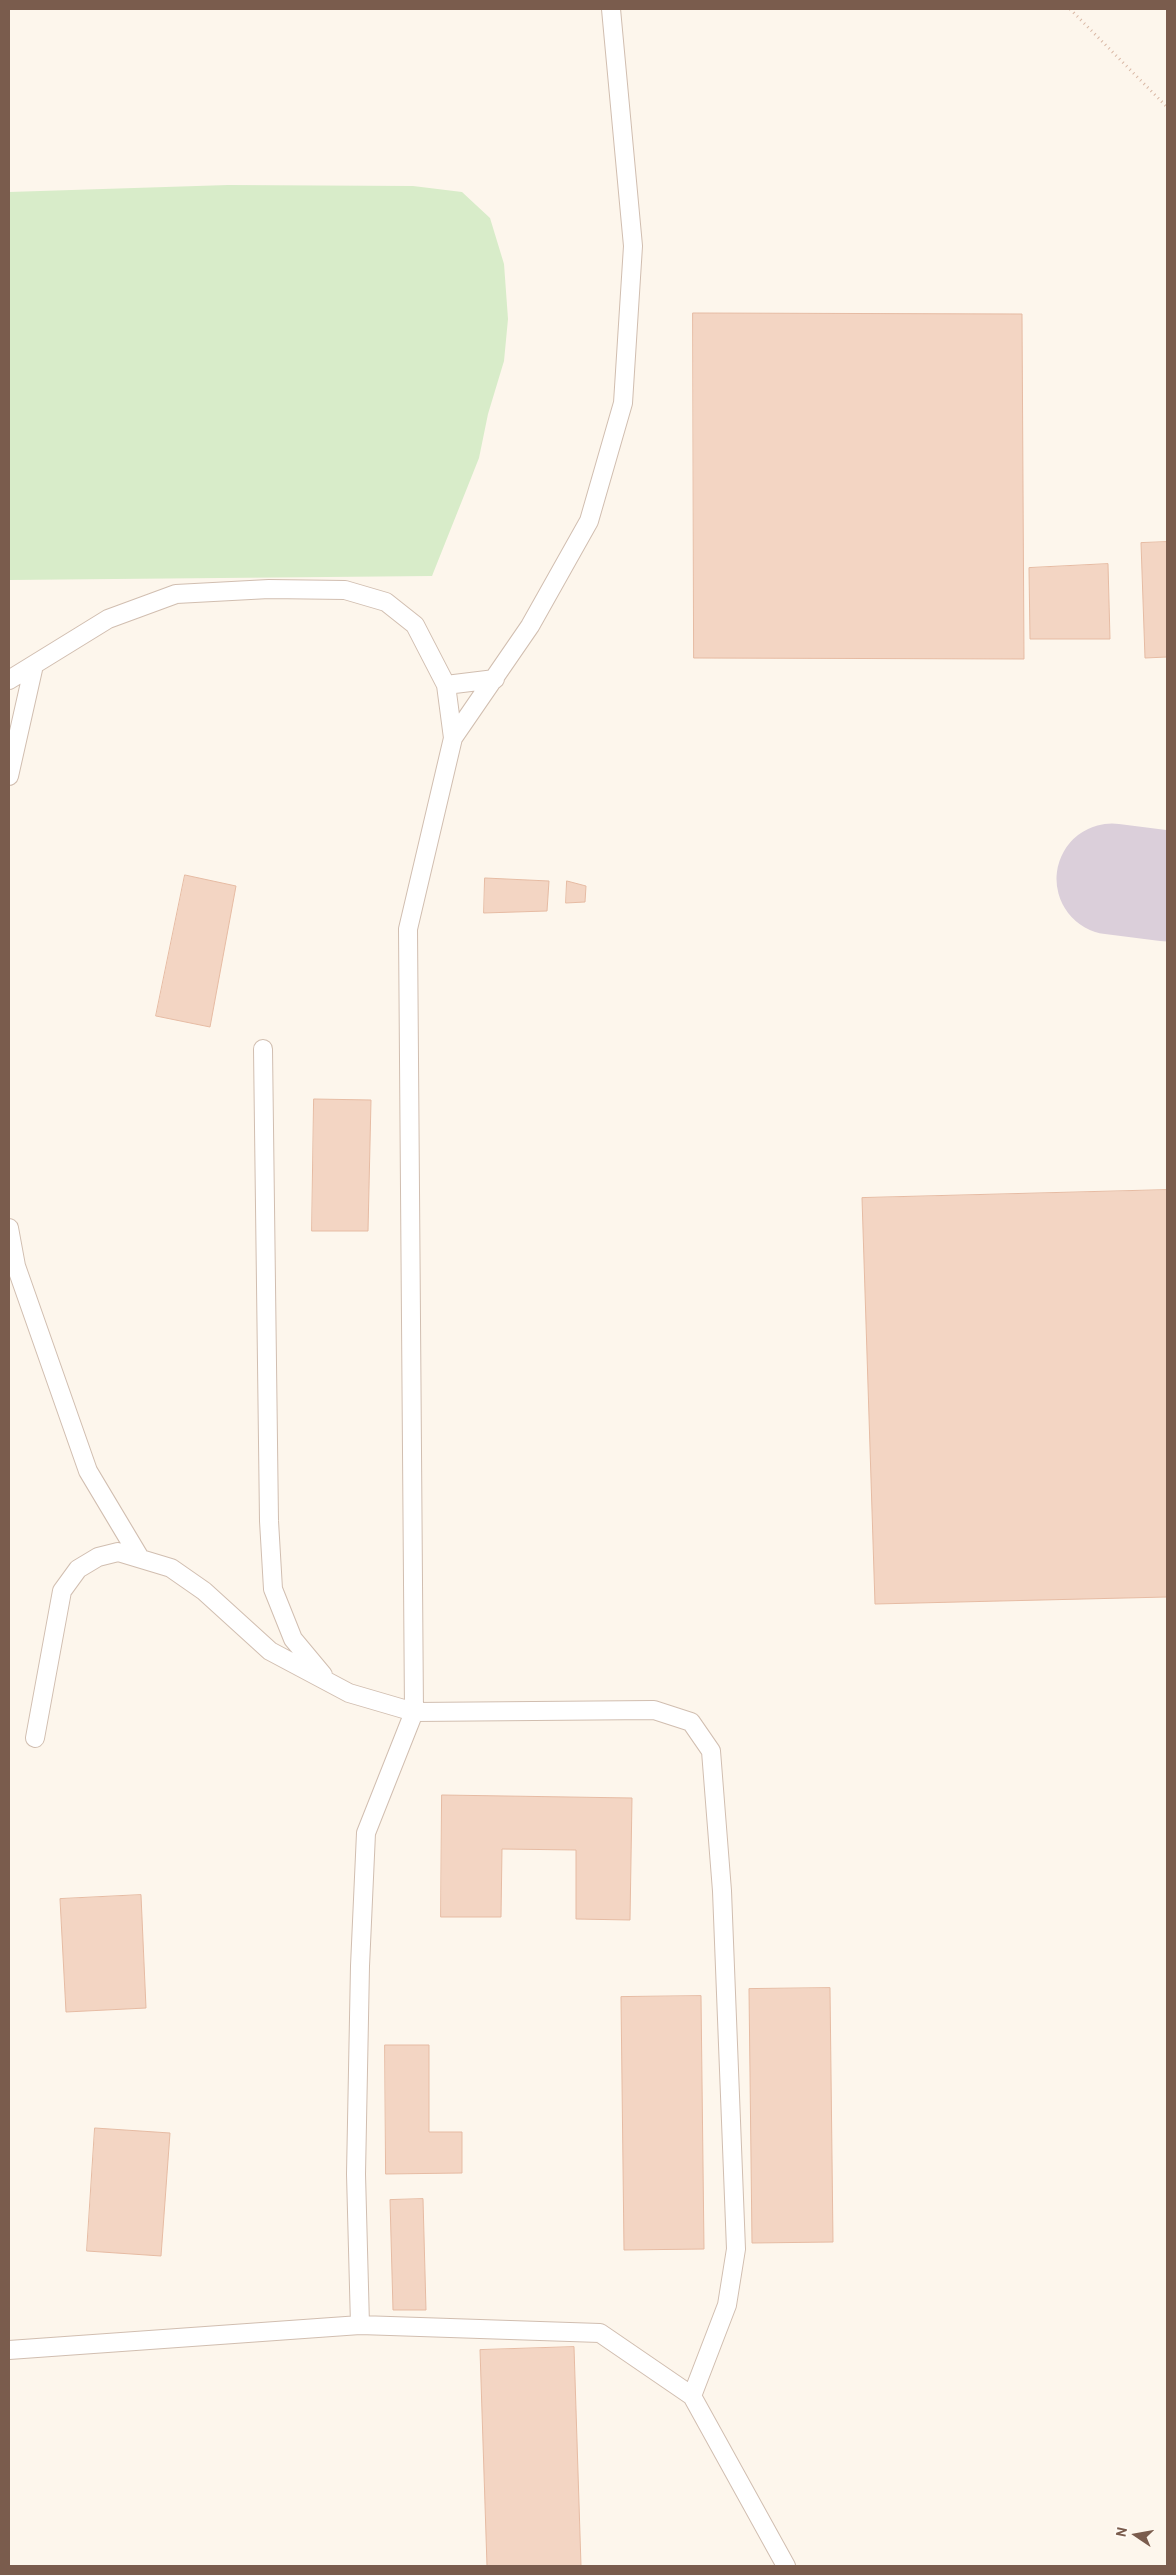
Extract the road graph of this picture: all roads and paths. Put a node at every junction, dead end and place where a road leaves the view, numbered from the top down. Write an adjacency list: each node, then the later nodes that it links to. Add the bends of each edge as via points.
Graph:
1 (612, 9): 5 (lane, via 633,246 623,402 589,521 530,626)
2 (1070, 9): 3 (path)
3 (1167, 107)
4 (34, 665): 6 (lane); 7 (lane, via 108,619 176,594 269,589 345,590 386,602 415,625); 9 (lane)
5 (495, 679): 7 (lane); 8 (lane)
6 (9, 680)
7 (446, 685): 8 (lane)
8 (453, 738): 14 (lane, via 408,929)
9 (9, 776)
10 (263, 1049): 13 (lane, via 269,1521 273,1589 293,1638)
11 (9, 1228): 12 (lane, via 16,1266 88,1472)
12 (140, 1558): 13 (lane, via 172,1568 204,1591 270,1651); 15 (lane, via 118,1552 98,1557 78,1569 62,1592)
13 (328, 1681): 14 (lane, via 349,1692)
14 (414, 1712): 16 (lane, via 366,1834 356,2174); 18 (lane, via 654,1710 690,1722 711,1752 722,1891 736,2250 727,2305)
15 (35, 1738)
16 (360, 2325): 17 (lane); 18 (lane, via 600,2333)
17 (9, 2350)
18 (692, 2396): 19 (lane)
19 (786, 2566)

